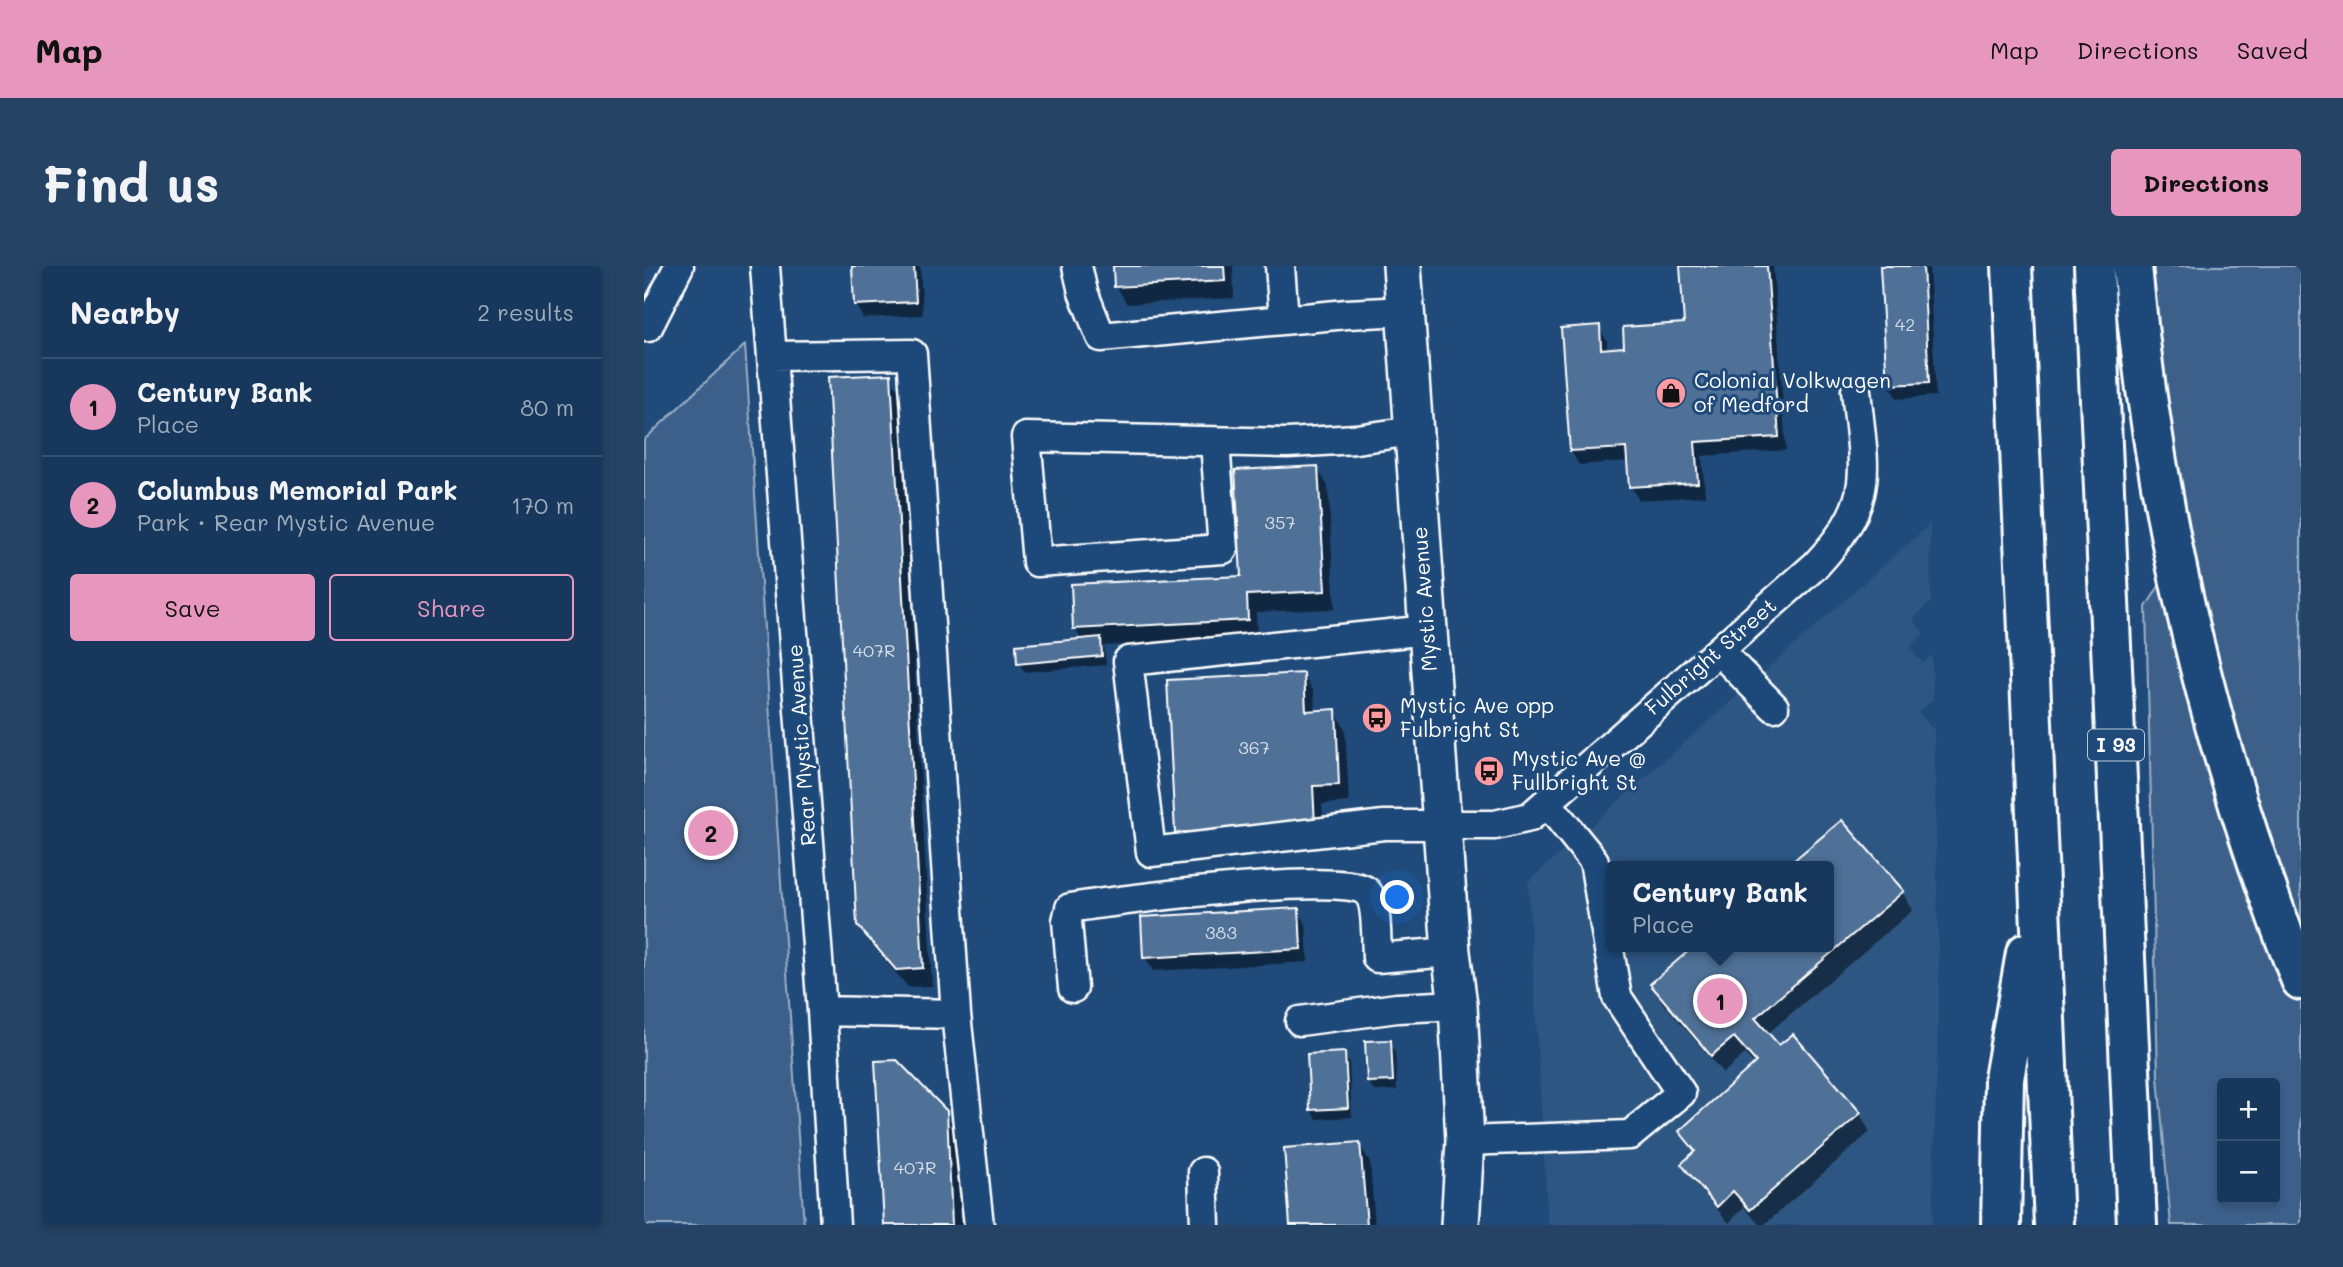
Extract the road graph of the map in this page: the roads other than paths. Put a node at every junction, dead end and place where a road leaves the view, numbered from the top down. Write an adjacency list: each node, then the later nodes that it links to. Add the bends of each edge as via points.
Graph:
1 (679, 266): 11 (street)
2 (765, 266): 12 (street, Rear Mystic Avenue)
3 (1077, 266): 10 (street, via 1101,337)
4 (1280, 266): 10 (street)
5 (1402, 266): 9 (main road, Mystic Avenue)
6 (2012, 266): 21 (highway)
7 (2094, 266): 40 (highway, I 93)
8 (2132, 266): 25 (highway, via 2157,472 2194,652 2249,837)
9 (1405, 311): 10 (street); 14 (main road, Mystic Avenue)
10 (1284, 319)
11 (644, 327)
12 (772, 356): 28 (street, Rear Mystic Avenue); 29 (street, via 912,354)
13 (1856, 390): 17 (street, Fulbright Street, via 1863,477 1860,499 1847,529 1816,565)
14 (1413, 431): 15 (street, via 1287,443); 16 (main road, Mystic Avenue)
15 (1215, 442): 15 (street, via 1026,437 1037,562 1223,548)
16 (1428, 630): 20 (main road, Mystic Avenue); 20 (street, Fulbright Street, via 1128,661 1151,852 1384,825)
17 (1719, 651): 18 (street); 19 (street, Fulbright Street)
18 (1774, 706)
19 (1546, 803): 20 (street, Fulbright Street, via 1530,817 1496,825); 22 (street, via 1594,861)
20 (1443, 827): 23 (main road, Mystic Avenue)
21 (2039, 882): 38 (highway, via 2004,1080); 39 (highway)
22 (1606, 929)
23 (1451, 952): 26 (street, via 1377,958 1374,909 1368,892 1357,885 1316,883 1118,900 1070,908); 27 (main road, Mystic Avenue)
24 (1610, 952): 31 (street, via 1618,997 1681,1093 1630,1135)
25 (2301, 980)
26 (1073, 988)
27 (1458, 1005): 30 (street); 31 (main road, Mystic Avenue)
28 (822, 1011): 29 (street); 33 (street, Rear Mystic Avenue)
29 (956, 1014): 34 (street)
30 (1300, 1021)
31 (1465, 1141): 36 (main road, Mystic Avenue); 37 (main road, Mystic Avenue)
32 (1203, 1172): 35 (street)
33 (835, 1225)
34 (979, 1225)
35 (1205, 1225)
36 (1460, 1225)
37 (1487, 1225)
38 (2001, 1225)
39 (2054, 1225)
40 (2137, 1225)

